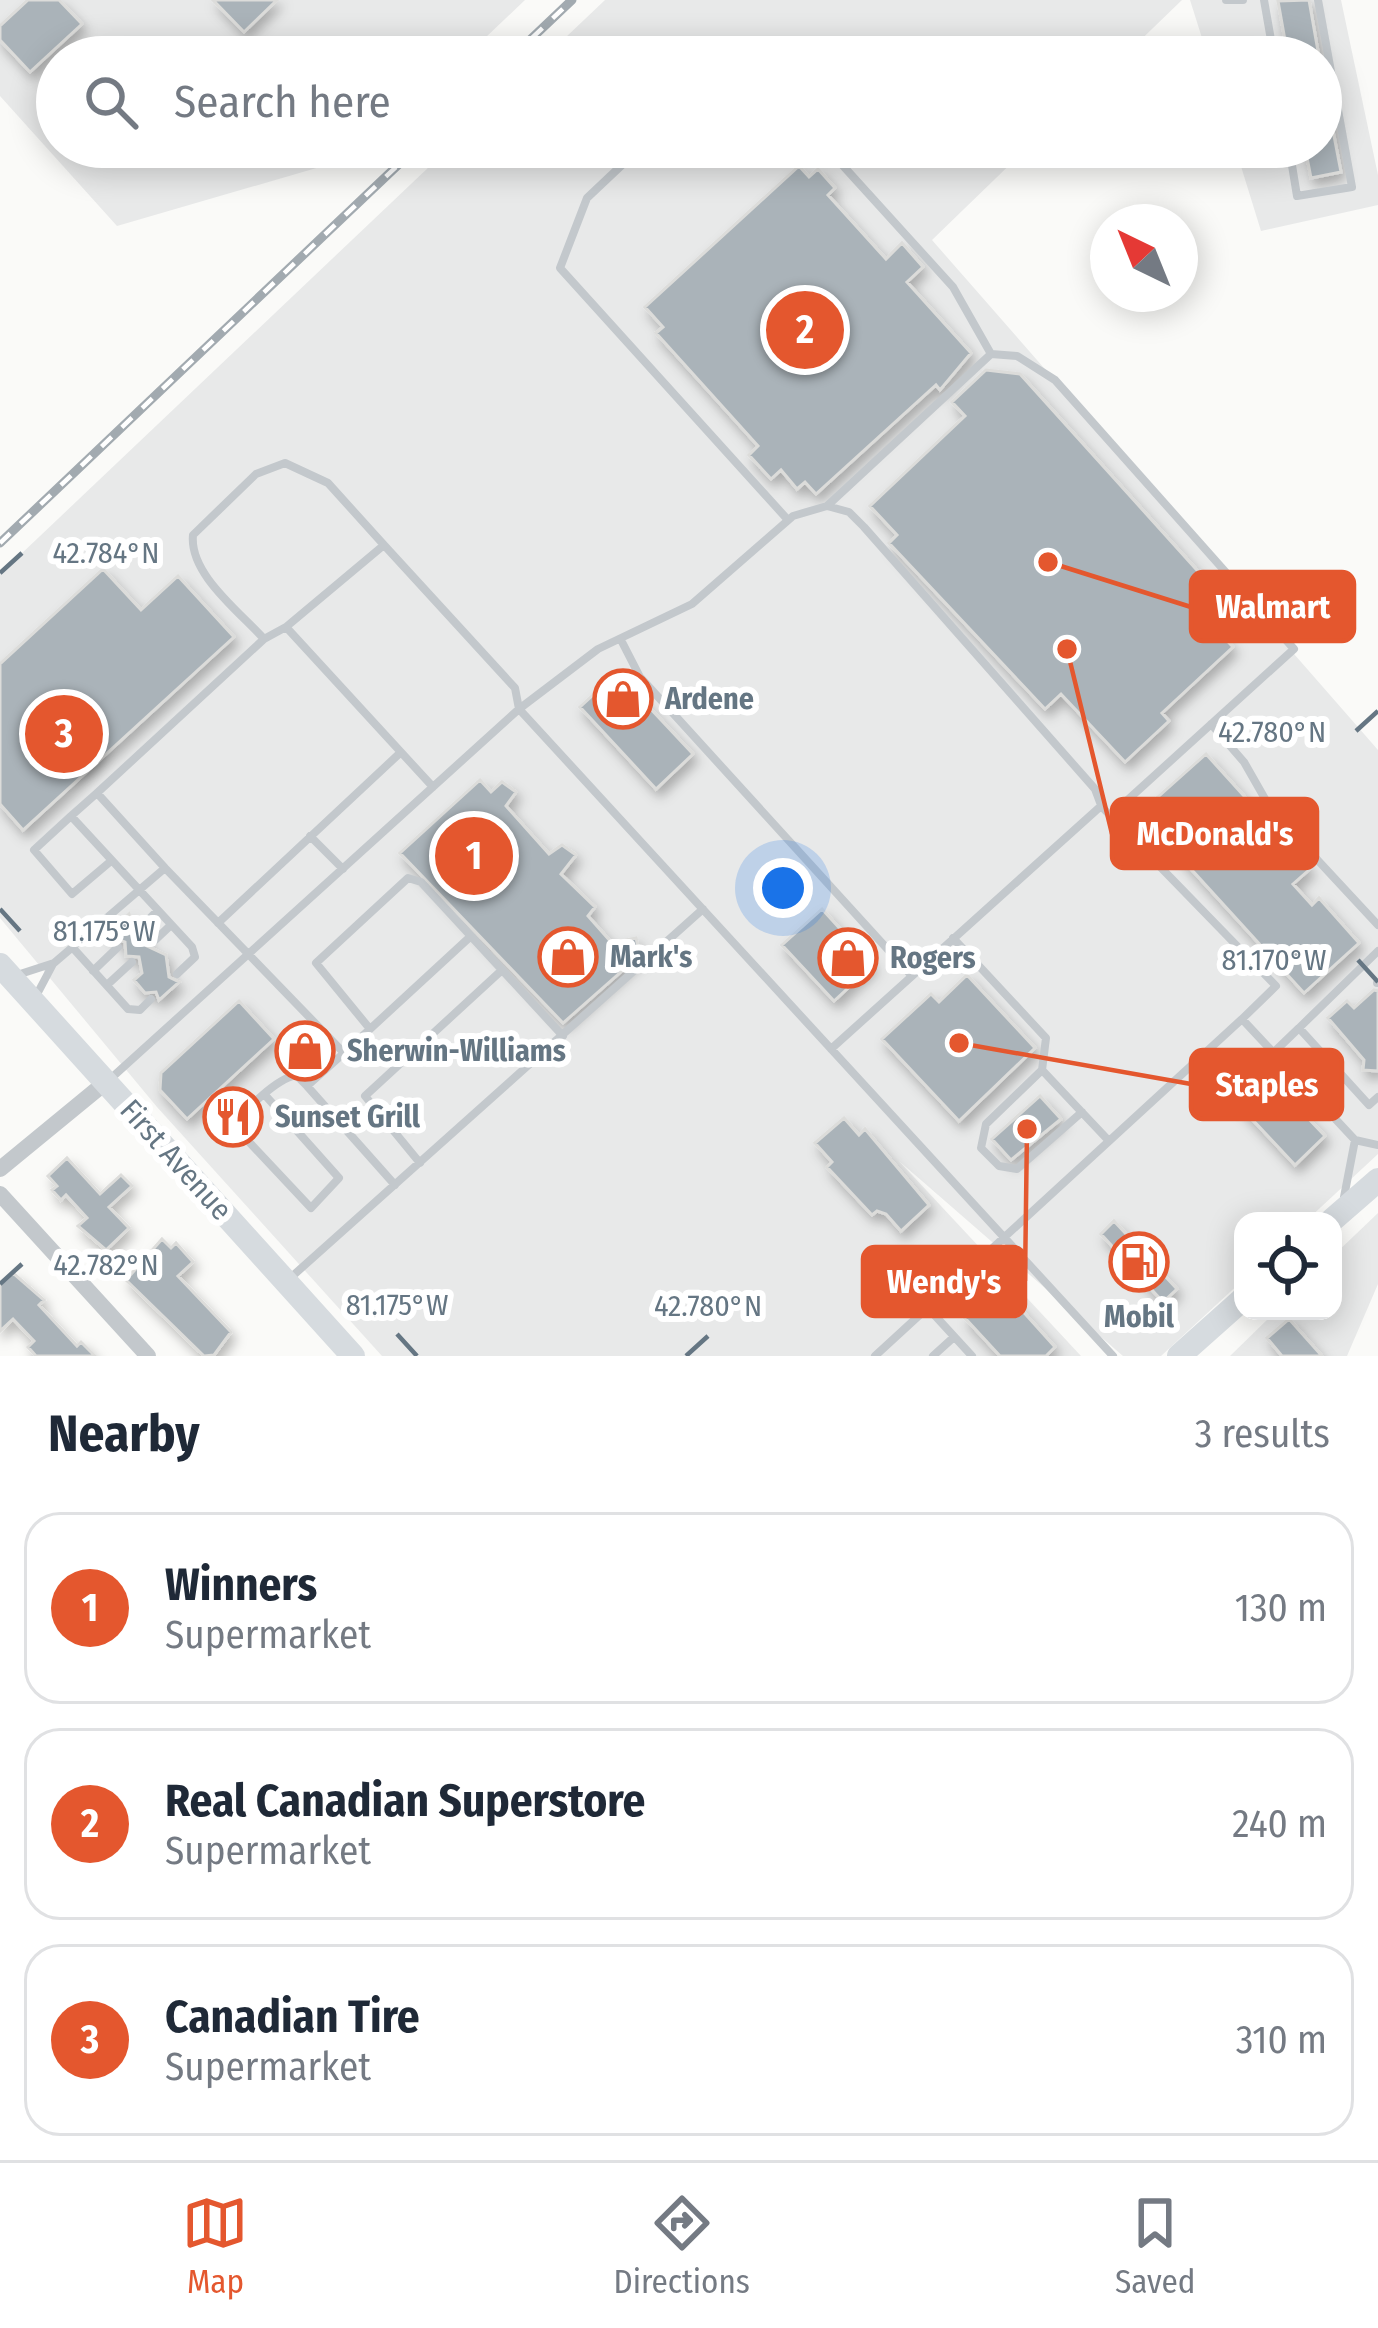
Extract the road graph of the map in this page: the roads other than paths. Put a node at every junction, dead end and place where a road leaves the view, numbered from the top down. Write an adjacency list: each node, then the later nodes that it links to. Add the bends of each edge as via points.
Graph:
1 (1226, 0): 2 (lane)
2 (1244, 0)
3 (1264, 0): 5 (lane)
4 (1318, 0): 6 (lane)
5 (1270, 36)
6 (1325, 36)
7 (1342, 132): 10 (lane, via 1352,187 1297,196)
8 (619, 168): 13 (lane, via 587,198 560,268)
9 (845, 168): 11 (lane, via 953,287)
10 (1292, 168)
11 (991, 354): 12 (lane); 19 (lane, via 1017,356 1055,380 1294,649)
12 (826, 506): 13 (lane); 23 (lane, via 864,527 1095,789)
13 (788, 520): 17 (lane, via 692,604)
14 (384, 545): 15 (lane); 16 (lane, via 328,483 285,463 256,474 192,546 202,569); 18 (lane, via 515,688)
15 (286, 627): 16 (lane); 20 (lane)
16 (264, 639): 22 (lane)
17 (621, 640): 18 (lane, via 557,676); 50 (lane, via 640,677)
18 (519, 709): 21 (lane); 31 (lane)
19 (1211, 724): 24 (lane); 34 (lane, via 1272,811)
20 (400, 753): 21 (lane); 26 (lane)
21 (433, 787): 29 (lane)
22 (98, 793): 25 (lane); 28 (lane)
23 (1101, 806): 24 (lane); 38 (lane)
24 (1111, 815): 54 (lane, via 1276,986)
25 (71, 816): 27 (lane); 27 (lane, via 34,850 72,894)
26 (310, 836): 29 (lane); 33 (lane)
27 (111, 861): 30 (lane)
28 (165, 868): 30 (lane); 33 (lane)
29 (343, 868): 43 (lane)
30 (138, 891): 32 (lane); 41 (lane)
31 (703, 909): 57 (lane); 58 (lane)
32 (157, 911): 35 (lane); 36 (lane)
33 (218, 922): 43 (lane)
34 (1378, 925)
35 (171, 926): 39 (lane); 49 (lane, via 195,957)
36 (141, 927)
37 (471, 936): 46 (lane); 56 (lane); 56 (lane, via 416,878 368,911 316,963)
38 (953, 938): 50 (lane); 61 (lane, via 1046,1038)
39 (154, 941)
40 (118, 947): 48 (lane)
41 (73, 949): 45 (lane); 48 (lane)
42 (1378, 951): 55 (lane)
43 (248, 954): 59 (lane); 62 (lane)
44 (132, 962): 51 (lane)
45 (54, 963): 47 (lane); 53 (lane)
46 (502, 970): 57 (lane); 70 (lane, via 365,1096)
47 (6, 971): 53 (main road, First Avenue)
48 (93, 971): 51 (lane)
49 (177, 974)
50 (912, 976): 58 (lane)
51 (106, 985): 52 (lane, via 128,1009)
52 (151, 999)
53 (33, 1001): 62 (main road, First Avenue)
54 (1242, 1018): 60 (lane); 68 (lane)
55 (1299, 1028): 60 (lane); 65 (lane, via 1369,1105)
56 (370, 1029): 59 (lane)
57 (563, 1036): 70 (lane)
58 (831, 1049): 77 (lane)
59 (344, 1052): 63 (lane)
60 (1273, 1052): 67 (lane)
61 (1042, 1070): 66 (lane); 66 (lane, via 986,1124 981,1148 999,1166 1017,1169)
62 (106, 1082): 71 (street); 78 (main road, First Avenue)
63 (308, 1086): 64 (lane, via 291,1074); 73 (lane)
64 (266, 1095): 64 (lane, via 236,1127 311,1208 339,1178)
65 (1378, 1096)
66 (1082, 1112): 68 (lane)
67 (1355, 1140): 69 (lane); 75 (lane)
68 (1109, 1141): 77 (lane)
69 (1378, 1145)
70 (420, 1163): 73 (lane)
71 (0, 1169)
72 (1378, 1180): 76 (main road)
73 (395, 1185): 78 (lane)
74 (0, 1194): 82 (street)
75 (1337, 1212)
76 (1342, 1212)
77 (1005, 1238): 80 (lane); 87 (lane)
78 (286, 1281): 83 (main road, First Avenue)
79 (1234, 1307): 88 (main road)
80 (928, 1308): 81 (lane); 84 (lane)
81 (954, 1336): 85 (lane); 86 (lane)
82 (148, 1356)
83 (353, 1356)
84 (875, 1356)
85 (933, 1356)
86 (972, 1356)
87 (1113, 1356)
88 (1179, 1356)

